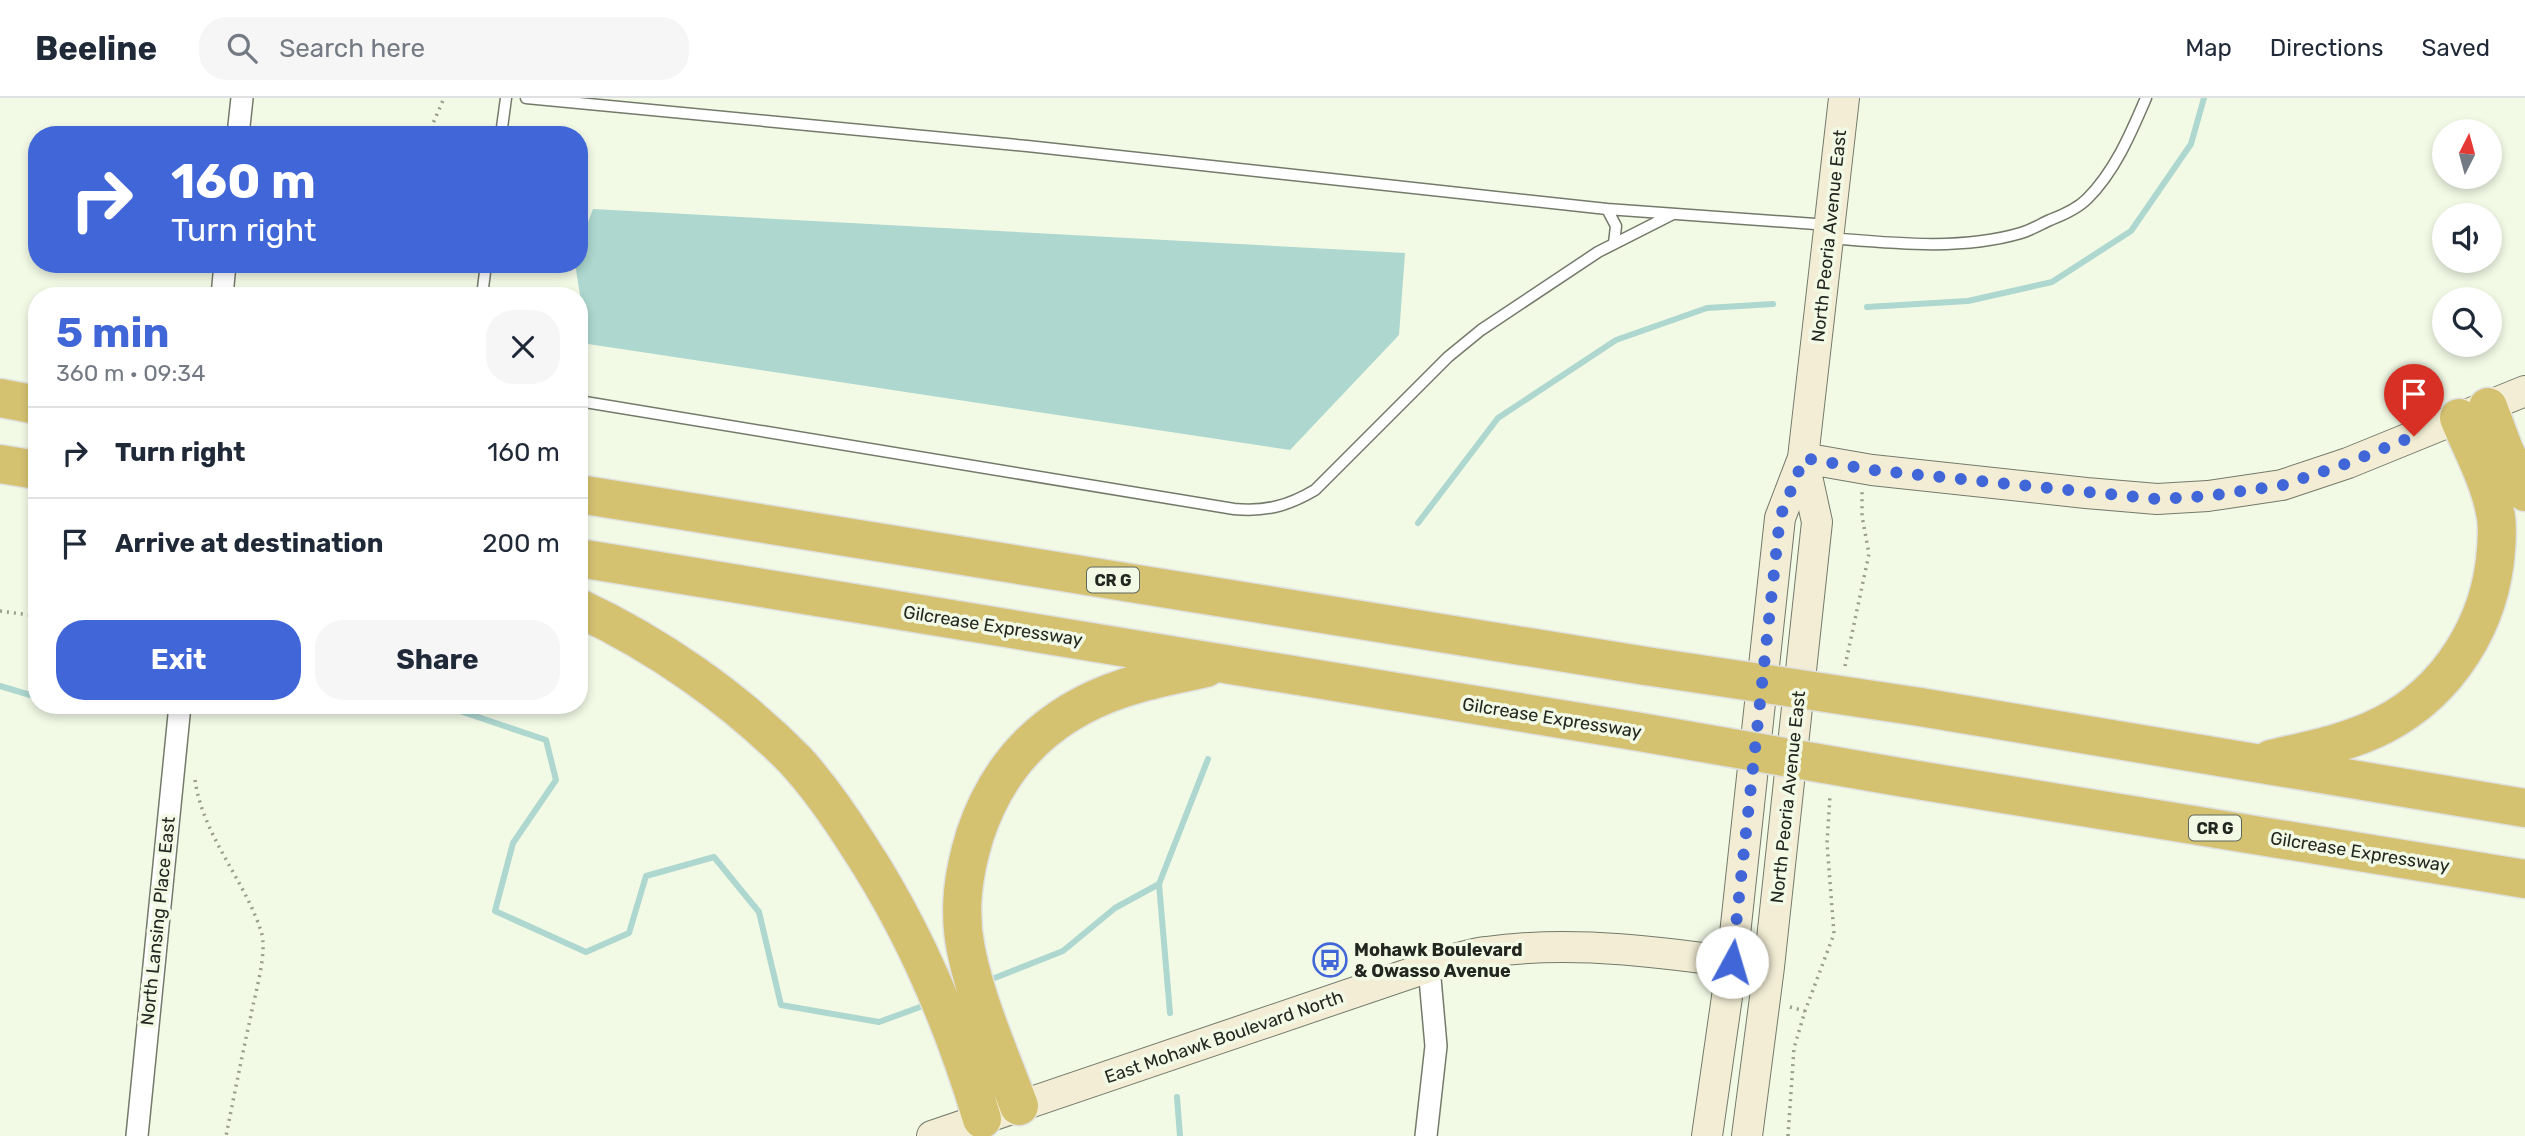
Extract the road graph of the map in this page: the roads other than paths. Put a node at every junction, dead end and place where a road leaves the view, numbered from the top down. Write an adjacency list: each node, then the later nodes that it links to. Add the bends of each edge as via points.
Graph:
1 (242, 98): 6 (street)
2 (506, 98): 7 (lane)
3 (526, 98): 8 (lane)
4 (1844, 98): 10 (main road, North Peoria Avenue East)
5 (2146, 98): 10 (lane, via 2122,151 2086,201 2021,233 1975,241 1907,243)
6 (239, 126)
7 (502, 126)
8 (1607, 209): 9 (lane); 11 (lane, via 1616,226)
9 (1674, 213): 10 (lane); 11 (lane)
10 (1829, 232): 17 (main road, North Peoria Avenue East)
11 (1614, 243): 14 (lane, via 1481,330 1315,490 1274,509 1234,509)
12 (2525, 391): 16 (main road)
13 (0, 398): 15 (highway)
14 (588, 402)
15 (28, 403)
16 (2473, 413): 17 (main road, via 2283,485 2208,496 2157,499 1862,469); 20 (highway, via 2504,450); 26 (highway, via 2497,536 2486,602 2463,653 2431,691 2383,725 2348,740)
17 (1804, 458): 29 (main road, North Peoria Avenue East, via 1780,517); 31 (main road, North Peoria Avenue East, via 1817,522)
18 (0, 464): 19 (highway)
19 (28, 469)
20 (2525, 492)
21 (588, 495): 26 (highway, CR G, bridge)
22 (588, 559): 24 (highway, Gilcrease Expressway / CR G)
23 (588, 612): 33 (highway, via 662,653 736,706 795,761 834,808 916,944 938,992)
24 (1222, 664): 28 (highway, Gilcrease Expressway / CR G, bridge); 32 (highway, via 1123,688 1053,723 1002,775 984,807 963,878 961,914 982,1006)
25 (179, 714): 34 (street, North Lansing Place East)
26 (2255, 764): 27 (highway, CR G)
27 (2525, 808)
28 (2525, 879)
29 (1732, 962): 30 (main road, East Mohawk Boulevard North, via 1615,948 1544,946 1483,952); 31 (main road, East Mohawk Boulevard North); 37 (main road, North Peoria Avenue East)
30 (1429, 967): 32 (main road, East Mohawk Boulevard North); 36 (street, via 1436,1046)
31 (1769, 967): 38 (main road, North Peoria Avenue East)
32 (1019, 1106): 33 (main road, East Mohawk Boulevard North)
33 (982, 1119): 35 (main road, East Mohawk Boulevard North)
34 (137, 1136)
35 (932, 1136)
36 (1426, 1136)
37 (1707, 1136)
38 (1747, 1136)

